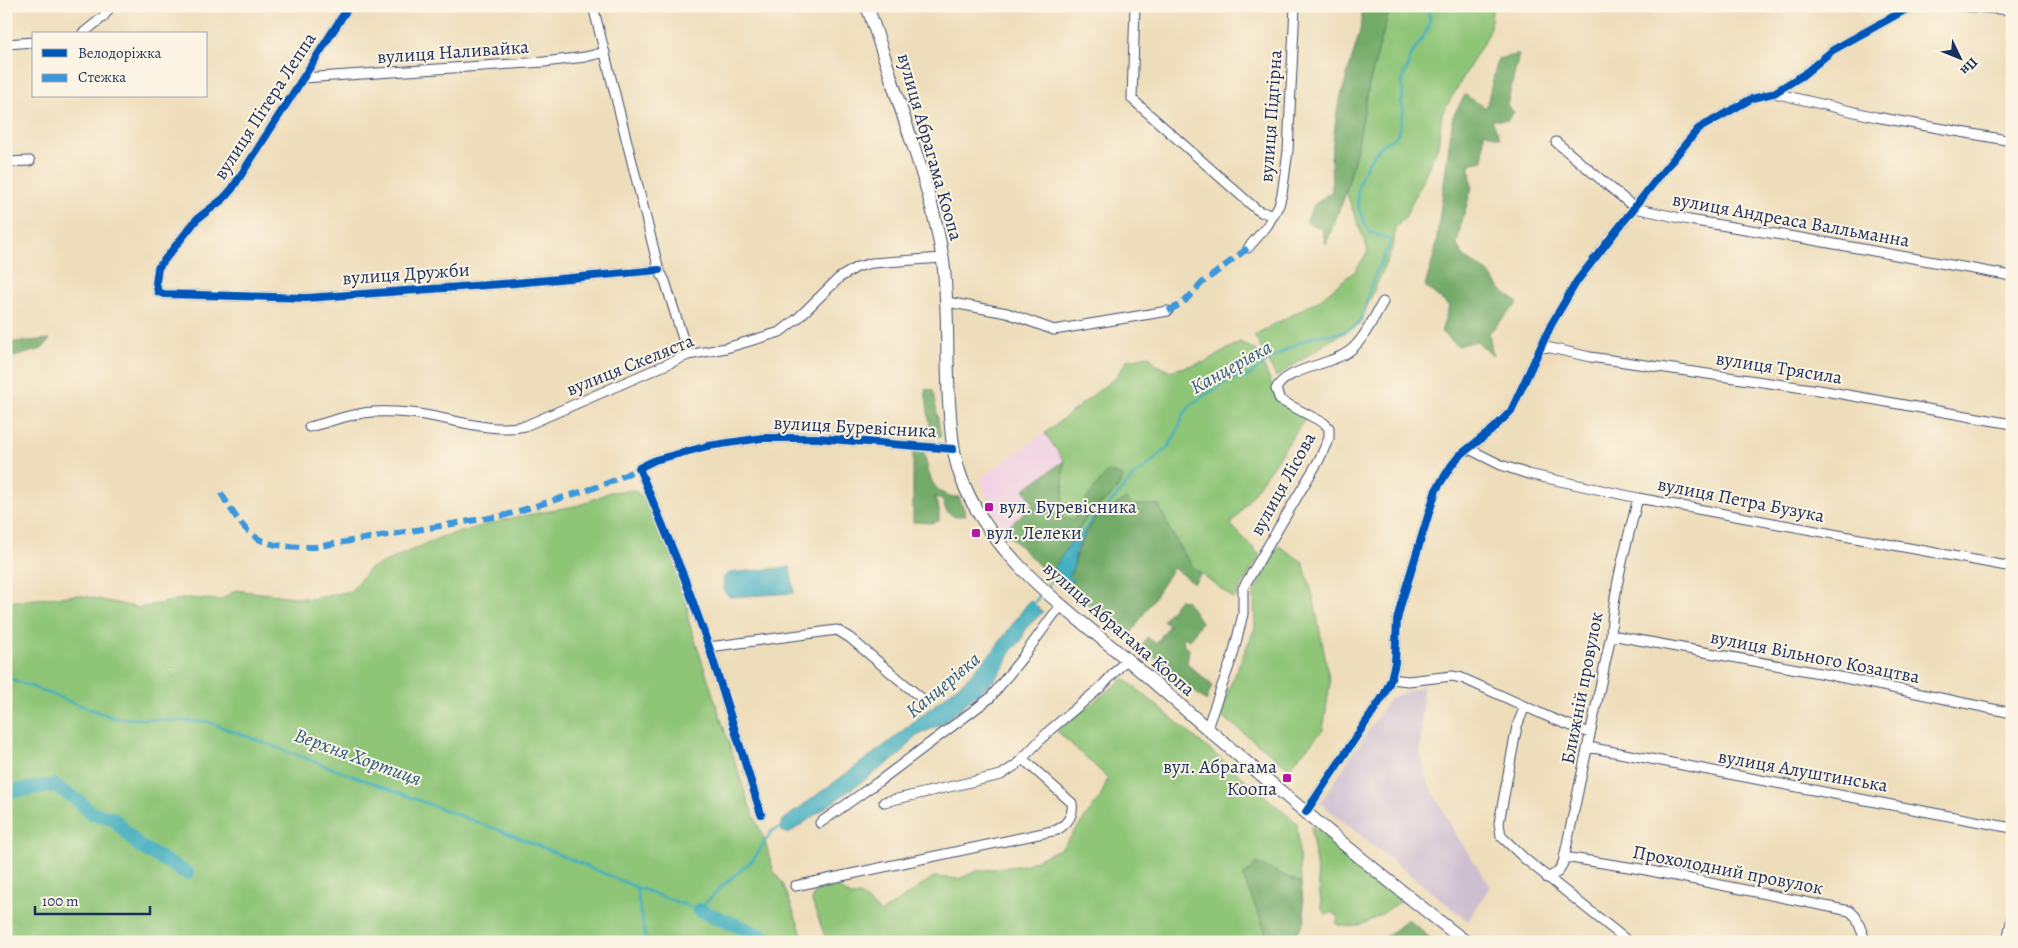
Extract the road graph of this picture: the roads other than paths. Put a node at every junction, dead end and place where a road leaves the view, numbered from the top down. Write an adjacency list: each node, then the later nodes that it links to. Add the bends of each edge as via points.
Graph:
1 (111, 6): 10 (street)
2 (349, 6): 14 (street, вулиця Пітера Леппа)
3 (593, 6): 13 (street)
4 (867, 6): 23 (main road, вулиця Абрагама Коопа, via 917,155)
5 (1136, 6): 21 (street, via 1132,99 1256,209)
6 (1295, 6): 21 (street, вулиця Підгірна, via 1288,151 1282,194)
7 (1912, 6): 15 (street, via 1833,50 1803,75)
8 (1961, 6): 9 (street)
9 (2012, 10)
10 (86, 32)
11 (32, 42): 12 (street)
12 (6, 44)
13 (606, 52): 14 (street, вулиця Наливайка, via 544,62); 24 (street)
14 (303, 78): 26 (street, вулиця Пітера Леппа, via 232,189 197,219 158,268)
15 (1774, 92): 17 (street, via 1876,117); 20 (street, via 1750,99 1698,129)
16 (1556, 142): 20 (street, вулиця Андреаса Валльманна)
17 (2012, 142)
18 (30, 161): 19 (street)
19 (6, 162)
20 (1635, 208): 25 (street, вулиця Андреаса Валльманна); 30 (street, via 1570,291)
21 (1274, 215): 22 (street, вулиця Підгірна)
22 (1248, 248)
23 (942, 258): 27 (main road, вулиця Абрагама Коопа); 31 (street, вулиця Скеляста, via 857,267 839,278 780,332)
24 (659, 270): 26 (street, вулиця Дружби, via 306,298 164,294); 31 (street)
25 (2012, 276)
26 (157, 289)
27 (947, 302): 29 (street, via 1007,312 1054,330); 34 (main road, вулиця Абрагама Коопа, via 946,352)
28 (1383, 302): 46 (street, вулиця Лісова, via 1358,344 1347,353 1284,378 1276,389 1280,400 1324,423 1329,428 1329,438 1243,588 1243,614 1233,655)
29 (1168, 311)
30 (1542, 346): 32 (street, вулиця Трясила, via 1590,357 1825,391); 35 (street, via 1511,410)
31 (688, 355): 33 (street, вулиця Скеляста, via 517,428 473,425 412,413 376,412)
32 (2012, 424)
33 (309, 426)
34 (953, 449): 38 (main road, вулиця Абрагама Коопа, via 968,495 990,531 1022,570); 40 (street, вулиця Буревісника, via 817,438 762,438 708,446 654,460 639,468)
35 (1469, 449): 36 (street, вулиця Петра Бузука, via 1528,474); 42 (street, via 1451,466 1436,490 1397,620)
36 (1638, 498): 37 (street, вулиця Петра Бузука); 39 (street, Ближній провулок, via 1622,565)
37 (2012, 567)
38 (1063, 605): 41 (main road, вулиця Абрагама Коопа); 53 (street, via 990,698)
39 (1612, 635): 45 (street, вулиця Вільного Козацтва); 47 (street, Ближній провулок)
40 (709, 647): 43 (street, via 837,630); 52 (street)
41 (1127, 659): 46 (main road, вулиця Абрагама Коопа); 49 (street, via 1102,687 1050,730)
42 (1392, 679): 44 (street, via 1462,678); 51 (street)
43 (927, 703)
44 (1524, 706): 47 (street); 56 (street, via 1517,726 1499,830 1500,836)
45 (2012, 713)
46 (1206, 728): 51 (main road, вулиця Абрагама Коопа)
47 (1590, 732): 48 (street, Ближній провулок)
48 (1588, 747): 54 (street, вулиця Алуштинська); 55 (street, Ближній провулок)
49 (1023, 759): 50 (street, via 1001,775); 57 (street, via 1072,803 1072,812 1064,826)
50 (884, 802)
51 (1306, 812): 59 (main road, вулиця Абрагама Коопа)
52 (761, 814)
53 (820, 822)
54 (2012, 828)
55 (1564, 857): 56 (street, Ближній провулок, via 1561,868); 61 (street, Прохолодний провулок, via 1850,911 1856,917)
56 (1547, 878): 60 (street)
57 (795, 886)
58 (2012, 917): 62 (street)
59 (1466, 942)
60 (1630, 942)
61 (1866, 942)
62 (2007, 942)

